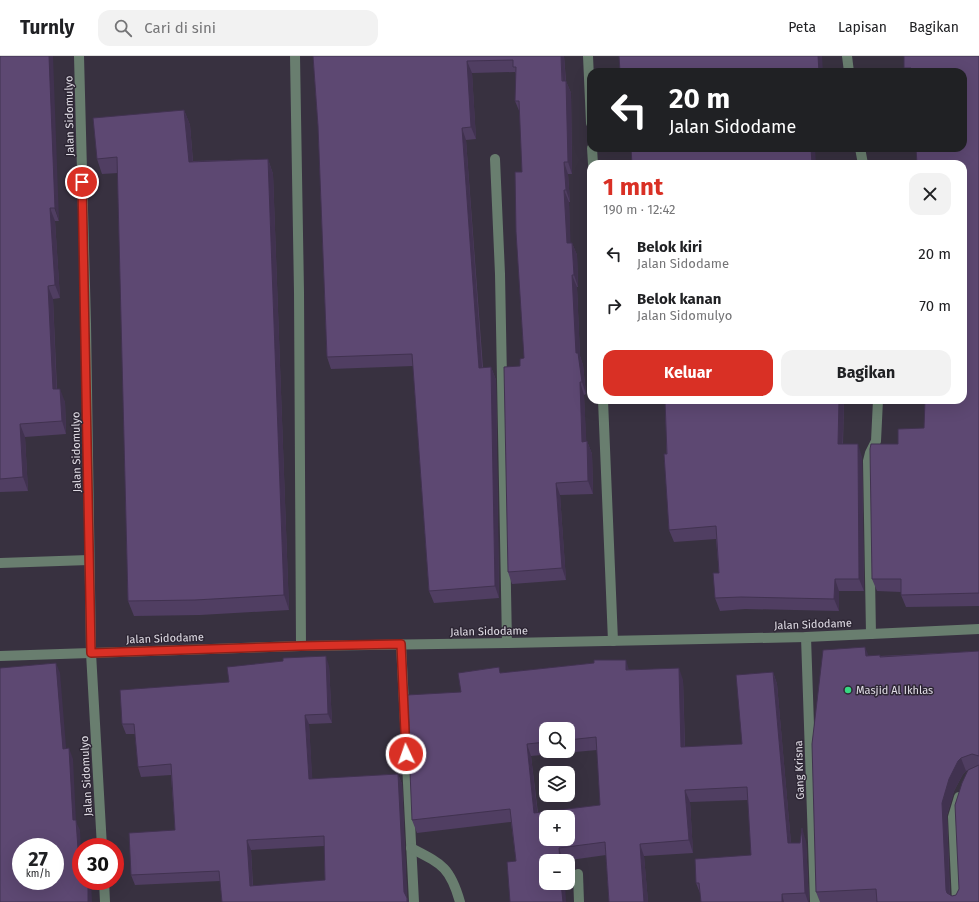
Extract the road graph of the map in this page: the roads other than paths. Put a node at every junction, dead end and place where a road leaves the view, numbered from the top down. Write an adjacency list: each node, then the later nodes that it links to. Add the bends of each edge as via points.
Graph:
1 (79, 56): 10 (street, Jalan Sidomulyo)
2 (295, 56): 18 (street)
3 (588, 56): 5 (street)
4 (847, 56): 6 (street)
5 (589, 68)
6 (848, 68)
7 (495, 159): 16 (street, via 500,274)
8 (603, 404): 15 (street)
9 (878, 404): 13 (street, via 876,441 870,453 868,466)
10 (89, 560): 11 (street); 19 (street, Jalan Sidomulyo)
11 (0, 563)
12 (979, 629): 13 (street, Jalan Sidodame)
13 (871, 634): 14 (street, Jalan Sidodame)
14 (806, 637): 15 (street, Jalan Sidodame); 30 (street, Gang Krisna)
15 (613, 641): 16 (street, Jalan Sidodame)
16 (507, 643): 17 (street, Jalan Sidodame)
17 (401, 644): 18 (street, Jalan Sidodame); 23 (street)
18 (301, 646): 19 (street, Jalan Sidodame)
19 (91, 653): 20 (street, Jalan Sidodame); 22 (street, Jalan Sidomulyo)
20 (0, 656)
21 (962, 787): 31 (street, via 953,817)
22 (101, 838)
23 (411, 848): 27 (street); 28 (street, via 448,871)
24 (578, 874): 29 (street)
25 (104, 890): 26 (street)
26 (105, 902)
27 (414, 902)
28 (460, 902)
29 (579, 902)
30 (815, 902)
31 (957, 902)

